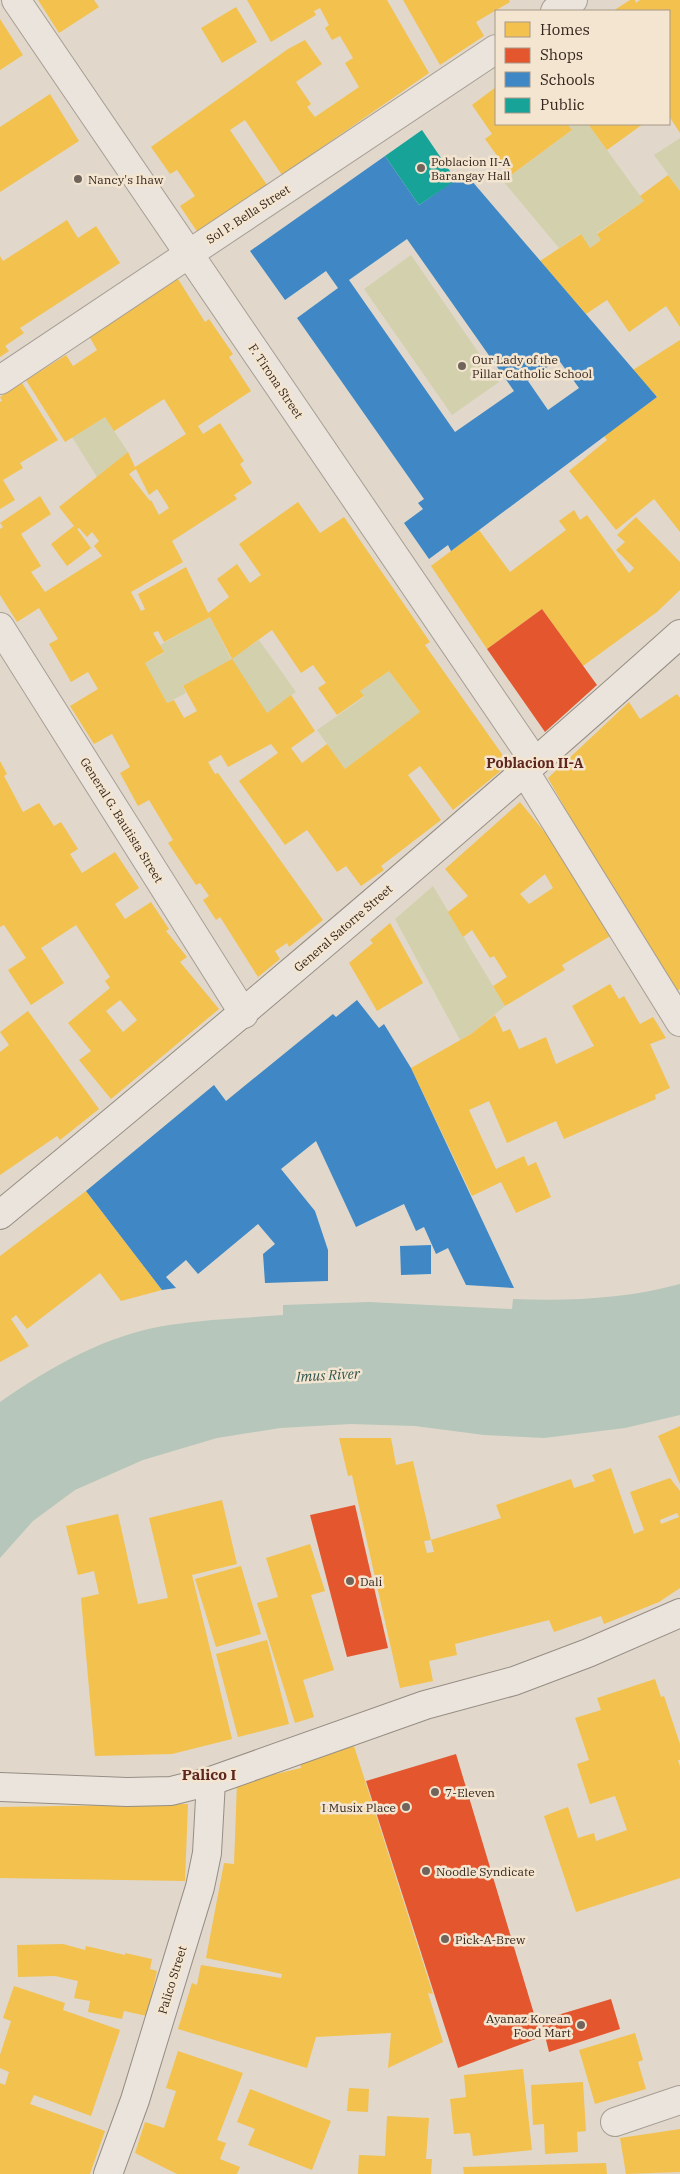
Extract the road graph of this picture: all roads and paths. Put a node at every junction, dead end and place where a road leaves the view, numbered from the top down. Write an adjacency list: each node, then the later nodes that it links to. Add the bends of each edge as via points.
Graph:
1 (16, 0): 5 (street, F. Tirona Street)
2 (573, 0): 3 (street)
3 (557, 10)
4 (495, 50): 5 (street, Sol P. Bella Street)
5 (189, 253): 6 (street, Sol P. Bella Street); 9 (street, F. Tirona Street)
6 (0, 380)
7 (0, 627): 10 (street, General G. Bautista Street)
8 (680, 634): 9 (street, General Satorre Street)
9 (530, 767): 10 (street, General Satorre Street); 11 (street, F. Tirona Street)
10 (244, 1014): 12 (street, General Satorre Street)
11 (680, 1022)
12 (0, 1215)
13 (680, 1613): 14 (street, via 531,1675 425,1705)
14 (211, 1781): 15 (street, via 171,1791); 18 (street, Palico Street, via 207,1853 200,1887 135,2100)
15 (0, 1786)
16 (680, 2100): 17 (street)
17 (615, 2122)
18 (108, 2174)

